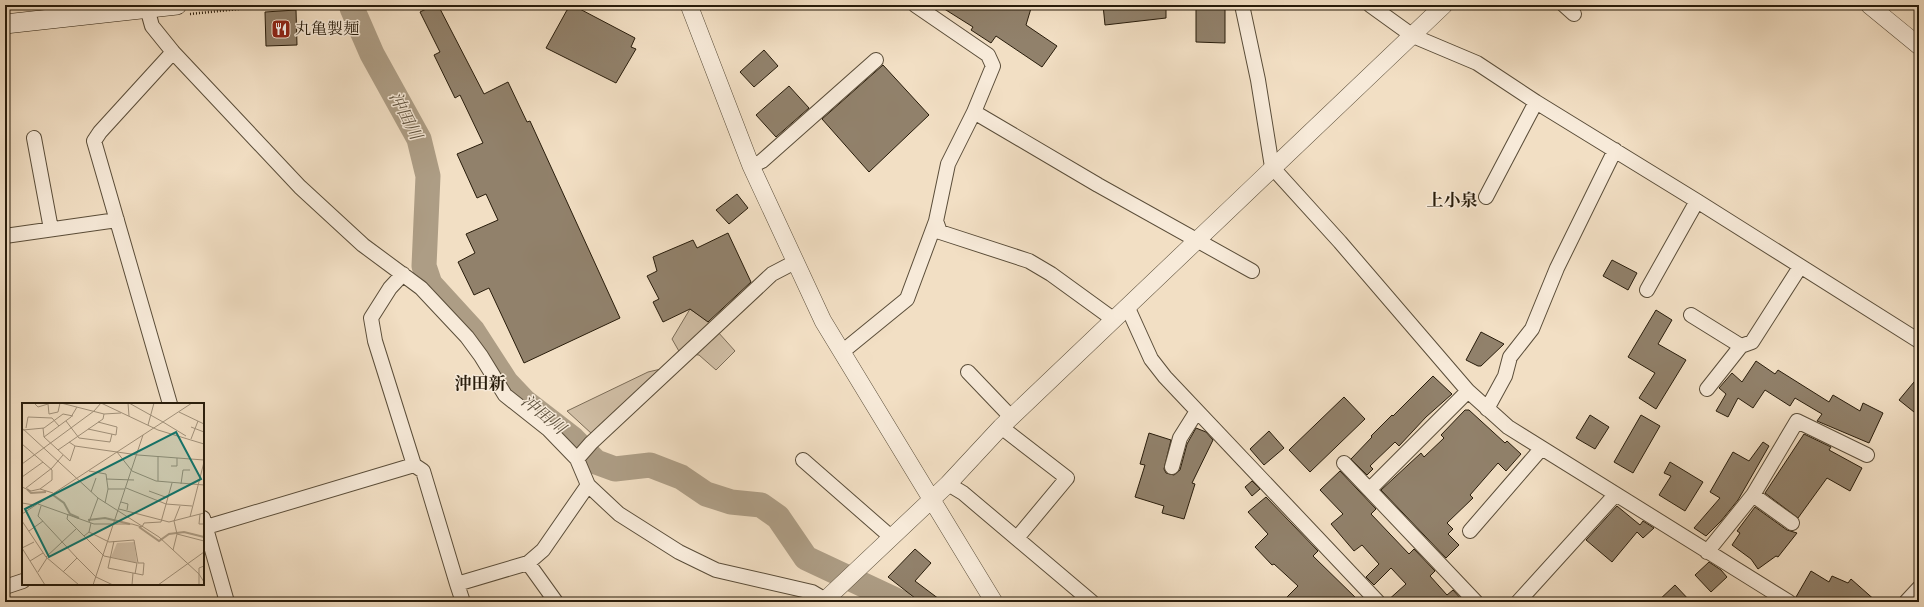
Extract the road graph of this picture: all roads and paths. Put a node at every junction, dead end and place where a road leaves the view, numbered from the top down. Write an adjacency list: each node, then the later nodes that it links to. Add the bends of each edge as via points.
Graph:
1 (177, 5): 9 (main road)
2 (689, 5): 19 (street)
3 (914, 5): 16 (street, via 988,55 993,66)
4 (1242, 5): 20 (street, via 1258,80)
5 (1370, 5): 11 (street)
6 (1444, 5): 11 (street)
7 (1869, 5): 12 (street)
8 (108, 8): 9 (main road); 10 (main road)
9 (147, 8): 13 (street, via 152,26)
10 (5, 24)
11 (1413, 36): 15 (street, via 1477,63); 20 (street)
12 (1917, 41)
13 (173, 52): 23 (street, via 94,141); 31 (street, via 300,187 363,245)
14 (876, 60): 19 (street, via 762,161)
15 (1536, 102): 18 (street); 21 (street)
16 (974, 112): 24 (street, via 948,164); 27 (street)
17 (34, 138): 25 (street)
18 (1615, 150): 22 (street); 43 (street, via 1557,268 1532,329 1510,357 1506,376)
19 (751, 166): 28 (street)
20 (1272, 167): 27 (street); 41 (street)
21 (1486, 197)
22 (1697, 201): 29 (street); 32 (street)
23 (117, 220): 25 (street); 42 (street)
24 (936, 221): 35 (street, via 940,232 1029,261); 38 (street, via 906,299)
25 (51, 229): 26 (street)
26 (5, 236)
27 (1195, 241): 30 (street); 33 (street)
28 (795, 262): 38 (street, via 823,321); 48 (street, via 772,274)
29 (1800, 267): 36 (street); 37 (street, via 1752,342)
30 (1252, 271)
31 (403, 274): 48 (street, via 421,288 467,337 505,395 548,429); 51 (street, via 370,318)
32 (1647, 290)
33 (1127, 306): 35 (street); 44 (street, via 1151,358)
34 (1691, 315): 37 (street)
35 (1113, 319): 45 (street)
36 (1919, 341)
37 (1741, 346): 40 (street)
38 (842, 352): 58 (street)
39 (968, 372): 45 (street)
40 (1707, 389)
41 (1468, 391): 43 (street); 55 (street)
42 (170, 403)
43 (1487, 409): 46 (street, via 1508,427)
44 (1197, 411): 52 (street, via 1180,438); 70 (street)
45 (1006, 422): 54 (street); 63 (street, via 1067,478)
46 (1541, 448): 57 (street); 61 (street)
47 (1867, 455): 56 (street, via 1797,421)
48 (577, 458): 53 (street)
49 (803, 460): 62 (street)
50 (1344, 463): 55 (street)
51 (414, 465): 60 (street); 67 (street, via 423,471)
52 (1172, 467)
53 (588, 484): 65 (street, via 543,550); 71 (street, via 619,514 679,552 716,570 812,592)
54 (948, 484): 58 (street); 63 (street, via 963,493)
55 (1370, 489): 77 (street)
56 (1753, 494): 59 (street); 64 (street)
57 (1615, 495): 64 (street); 78 (street)
58 (931, 499): 62 (street); 75 (street)
59 (1792, 523)
60 (204, 524): 72 (street)
61 (1470, 531)
62 (891, 537): 71 (street)
63 (1017, 538): 76 (street)
64 (1707, 552): 79 (street)
65 (528, 563): 67 (street); 74 (street)
66 (22, 581): 68 (street)
67 (457, 584): 73 (street)
68 (5, 587)
69 (1919, 588): 80 (street)
70 (1370, 599)
71 (826, 601)
72 (227, 602)
73 (463, 602)
74 (556, 602)
75 (994, 602)
76 (1092, 602)
77 (1476, 602)
78 (1518, 602)
79 (1789, 602)
80 (1906, 602)

